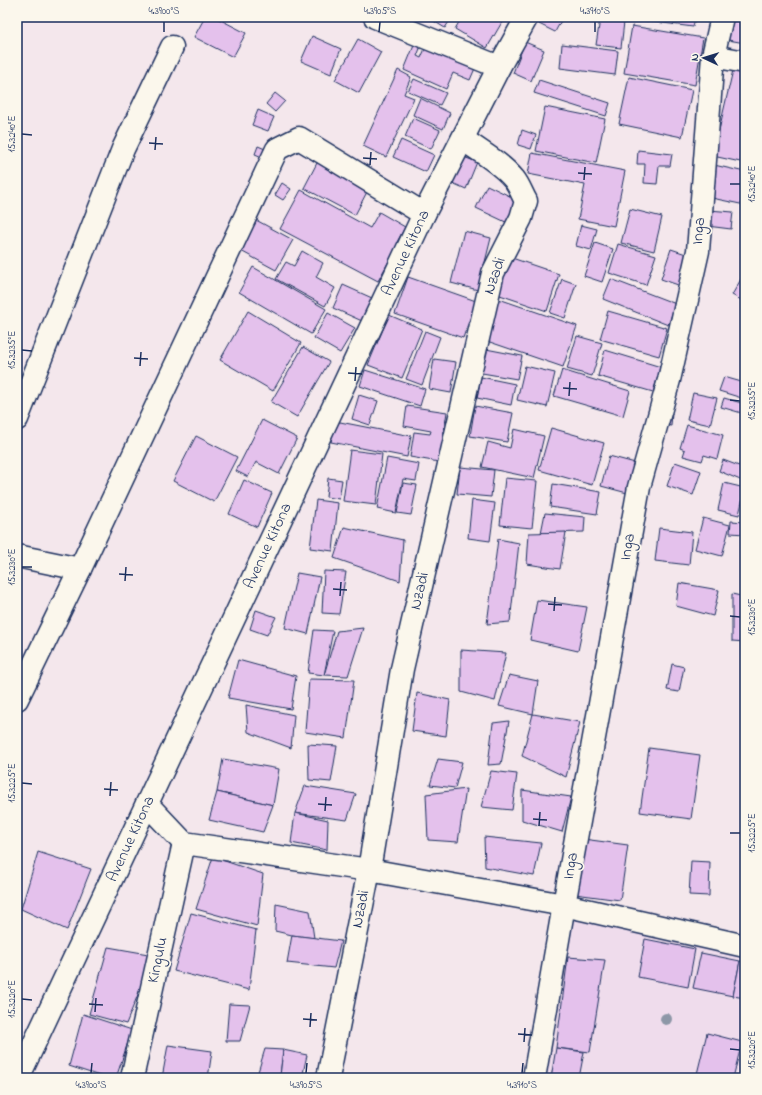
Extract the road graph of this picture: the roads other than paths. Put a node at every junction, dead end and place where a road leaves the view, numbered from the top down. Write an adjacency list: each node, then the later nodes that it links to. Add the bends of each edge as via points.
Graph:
1 (375, 17): 7 (street)
2 (527, 17): 7 (street, Avenue Kitona)
3 (722, 17): 5 (street, Inga)
4 (172, 47): 10 (street, via 123,149)
5 (713, 56): 6 (street); 17 (street, Inga, via 698,252 669,380 639,487)
6 (745, 62)
7 (499, 67): 8 (street, Avenue Kitona)
8 (463, 139): 9 (street, Avenue Kitona); 16 (street, Nzadi, via 501,166 514,180 526,200 493,273 402,669)
9 (424, 214): 12 (street, via 299,138 277,149); 14 (street, Avenue Kitona)
10 (17, 419)
11 (17, 556): 12 (street)
12 (80, 569): 13 (street)
13 (17, 699)
14 (147, 804): 15 (street); 19 (street, Avenue Kitona)
15 (184, 843): 16 (street); 20 (street, Kingulu)
16 (368, 870): 17 (street); 21 (street, Nzadi)
17 (564, 904): 18 (street); 22 (street, Inga)
18 (745, 946)
19 (18, 1078)
20 (132, 1078)
21 (328, 1078)
22 (534, 1078)

